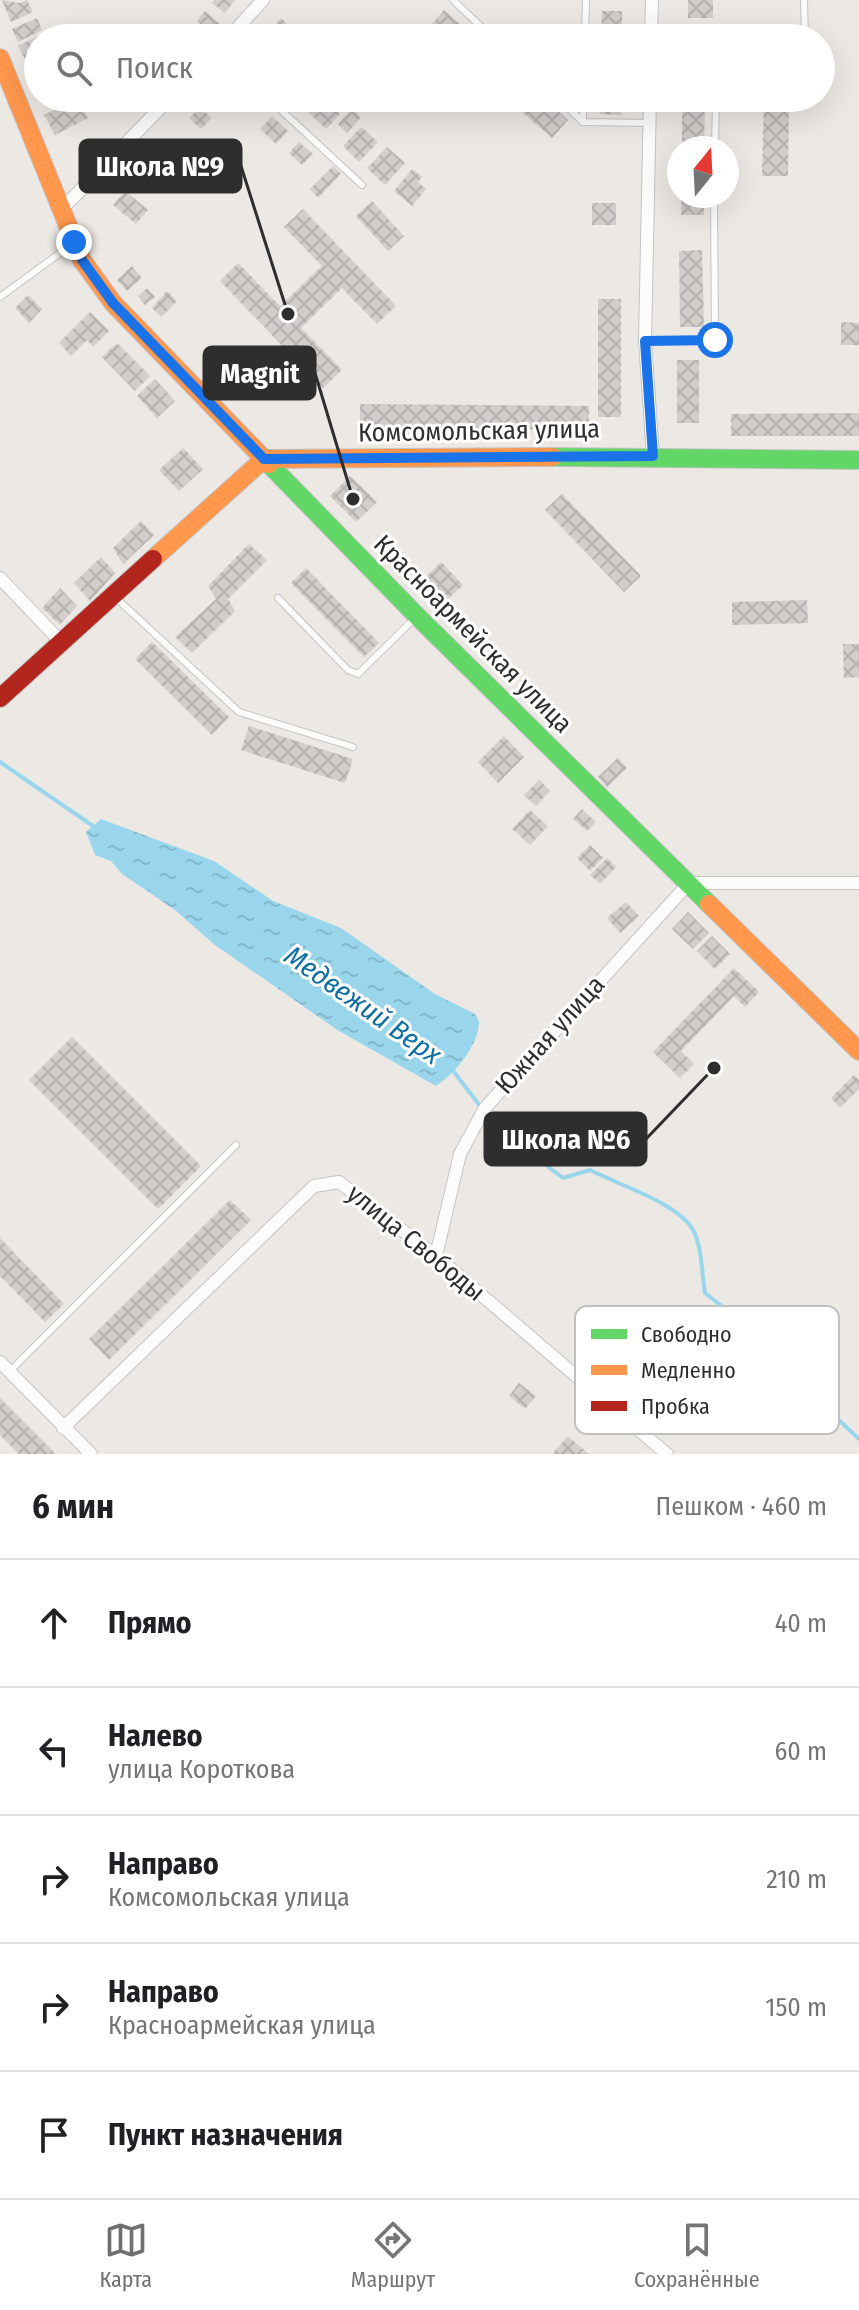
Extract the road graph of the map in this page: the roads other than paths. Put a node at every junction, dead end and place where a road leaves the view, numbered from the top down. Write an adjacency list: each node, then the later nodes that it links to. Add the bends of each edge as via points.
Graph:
1 (263, 0): 6 (street)
2 (453, 0): 7 (lane)
3 (586, 0): 8 (lane)
4 (652, 0): 9 (street)
5 (804, 0): 10 (lane)
6 (241, 24)
7 (478, 24)
8 (585, 24)
9 (652, 24)
10 (804, 24)
11 (0, 58): 23 (main road, Красноармейская улица)
12 (156, 112): 23 (street)
13 (283, 112): 21 (lane)
14 (573, 112): 18 (lane)
15 (583, 112): 18 (lane)
16 (650, 112): 19 (street)
17 (716, 112): 20 (lane)
18 (583, 122): 19 (lane)
19 (650, 123): 26 (street)
20 (715, 136)
21 (362, 185)
22 (714, 208): 26 (lane, via 715,340)
23 (61, 210): 24 (main road, Красноармейская улица)
24 (74, 242): 25 (lane); 28 (main road, Красноармейская улица, via 113,303)
25 (0, 297)
26 (645, 341): 27 (street)
27 (653, 456): 28 (main road, Комсомольская улица); 29 (main road, Комсомольская улица)
28 (264, 459): 31 (main road); 33 (main road, Красноармейская улица)
29 (859, 460)
30 (0, 578): 34 (street)
31 (114, 596): 34 (main road); 36 (lane, via 239,712)
32 (278, 598): 33 (lane, via 358,674)
33 (417, 616): 37 (main road, Красноармейская улица)
34 (62, 643): 35 (main road)
35 (0, 698)
36 (353, 747)
37 (689, 883): 38 (street); 39 (main road, Красноармейская улица); 41 (street, Южная улица, via 485,1108 460,1154)
38 (859, 883)
39 (859, 1051)
40 (236, 1145): 42 (lane)
41 (436, 1256): 43 (street, улица Свободы); 44 (street, улица Свободы, via 339,1182 314,1186)
42 (5, 1367): 44 (street)
43 (575, 1375)
44 (63, 1428): 46 (street)
45 (644, 1434): 47 (street, улица Свободы)
46 (91, 1454)
47 (667, 1454)

